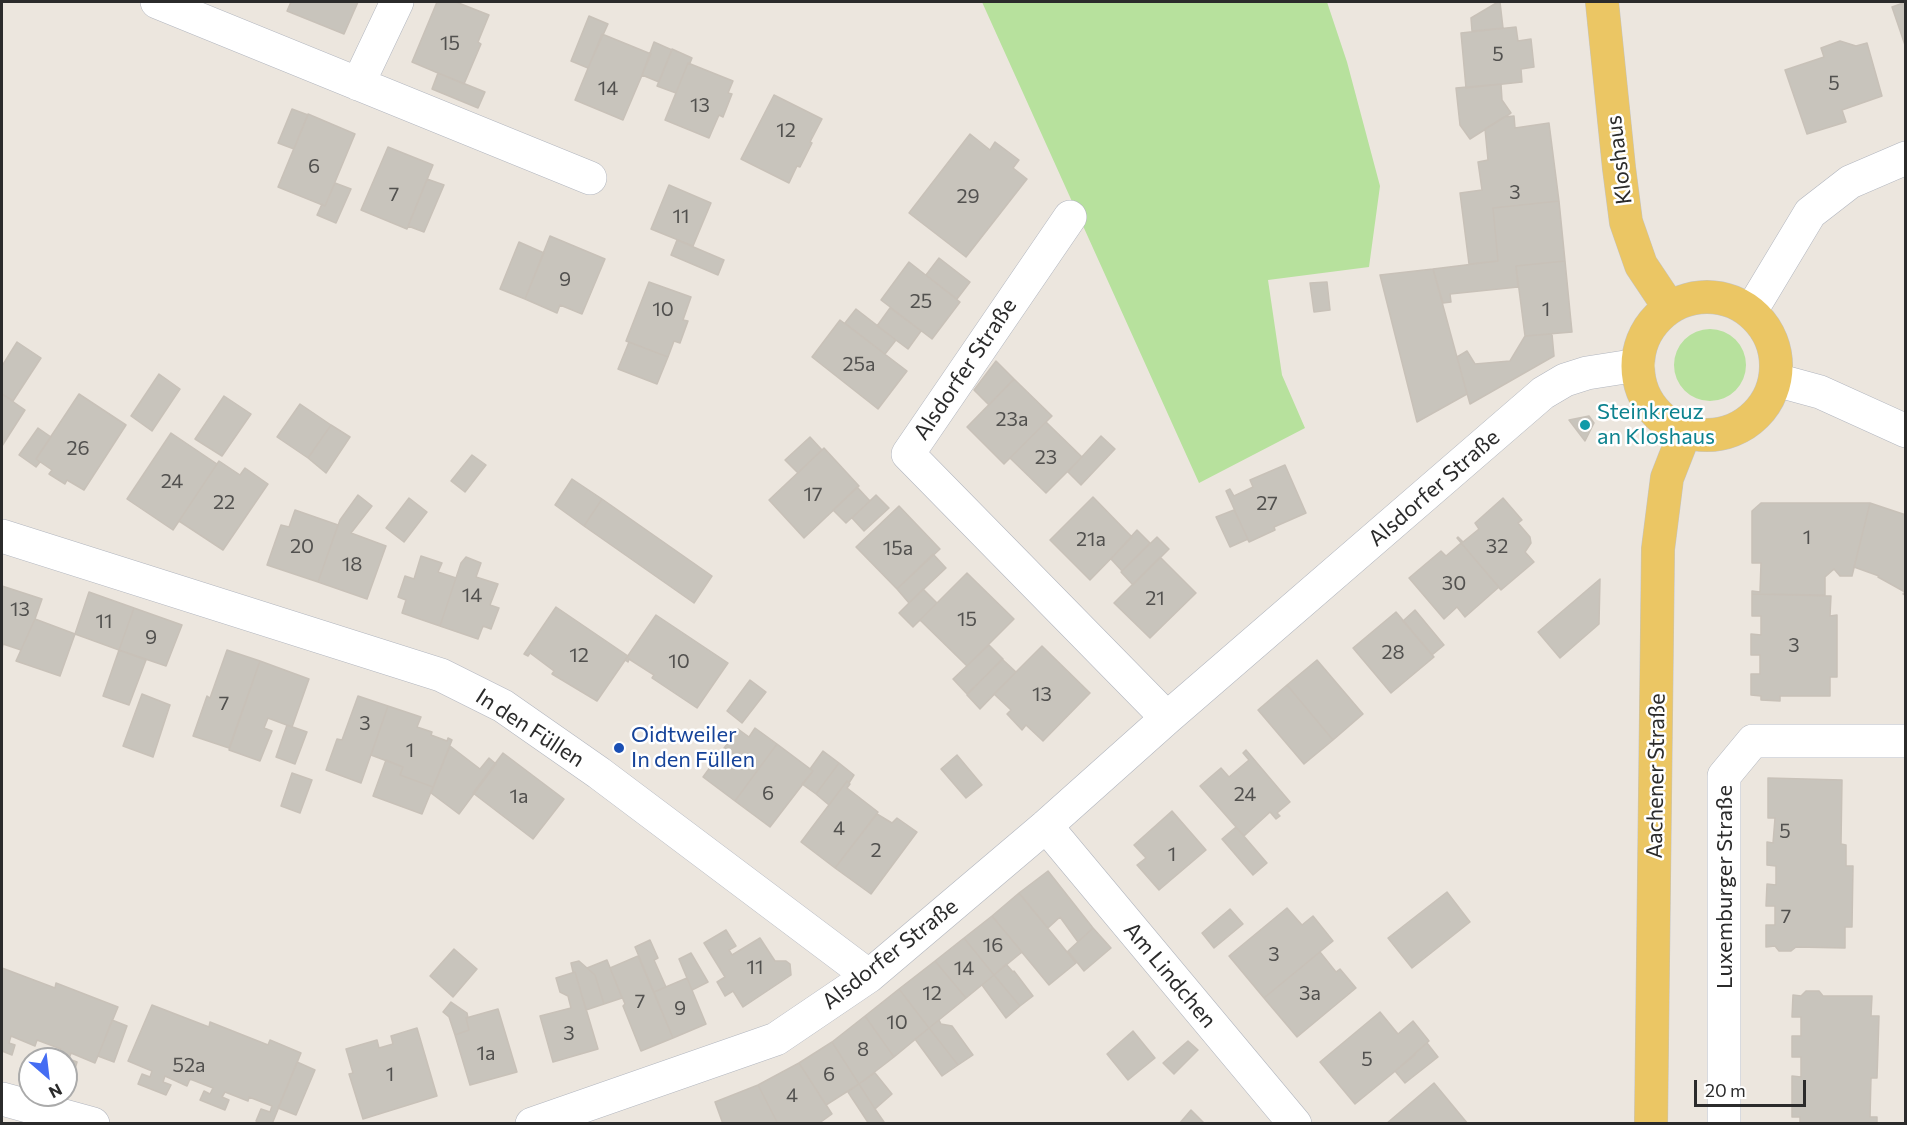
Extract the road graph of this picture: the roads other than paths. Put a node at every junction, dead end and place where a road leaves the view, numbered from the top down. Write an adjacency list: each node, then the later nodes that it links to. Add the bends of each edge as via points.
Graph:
1 (158, 2): 4 (street)
2 (397, 2): 4 (street)
3 (1602, 2): 8 (main road, Kloshaus, via 1626,222 1641,265)
4 (358, 84): 6 (street)
5 (1905, 158): 9 (street, via 1850,182 1810,213)
6 (590, 178)
7 (1070, 217): 15 (street, Alsdorfer Straße, via 908,454)
8 (1669, 307): 9 (main road, via 1690,298 1712,296); 10 (main road, via 1647,332)
9 (1751, 311): 11 (main road, via 1773,342)
10 (1638, 365): 13 (main road, via 1641,387 1650,406 1666,422); 15 (street, Alsdorfer Straße, via 1587,373 1543,393)
11 (1776, 380): 12 (street, via 1820,392); 13 (main road, via 1767,402 1752,420 1731,431 1709,435)
12 (1905, 431)
13 (1685, 432): 23 (main road, Aachener Straße, via 1667,478 1658,549)
14 (2, 536): 18 (street, In den Füllen, via 441,675 462,685 503,706 590,767)
15 (1167, 718): 17 (street, Alsdorfer Straße)
16 (1905, 741): 24 (street, Luxemburger Straße, via 1753,741 1724,776)
17 (1046, 826): 18 (street, Alsdorfer Straße); 22 (street, Am Lindchen)
18 (869, 976): 21 (street, Alsdorfer Straße, via 776,1039)
19 (2, 1099): 20 (street)
20 (93, 1124)
21 (532, 1124)
22 (1294, 1124)
23 (1651, 1124)
24 (1724, 1124)

